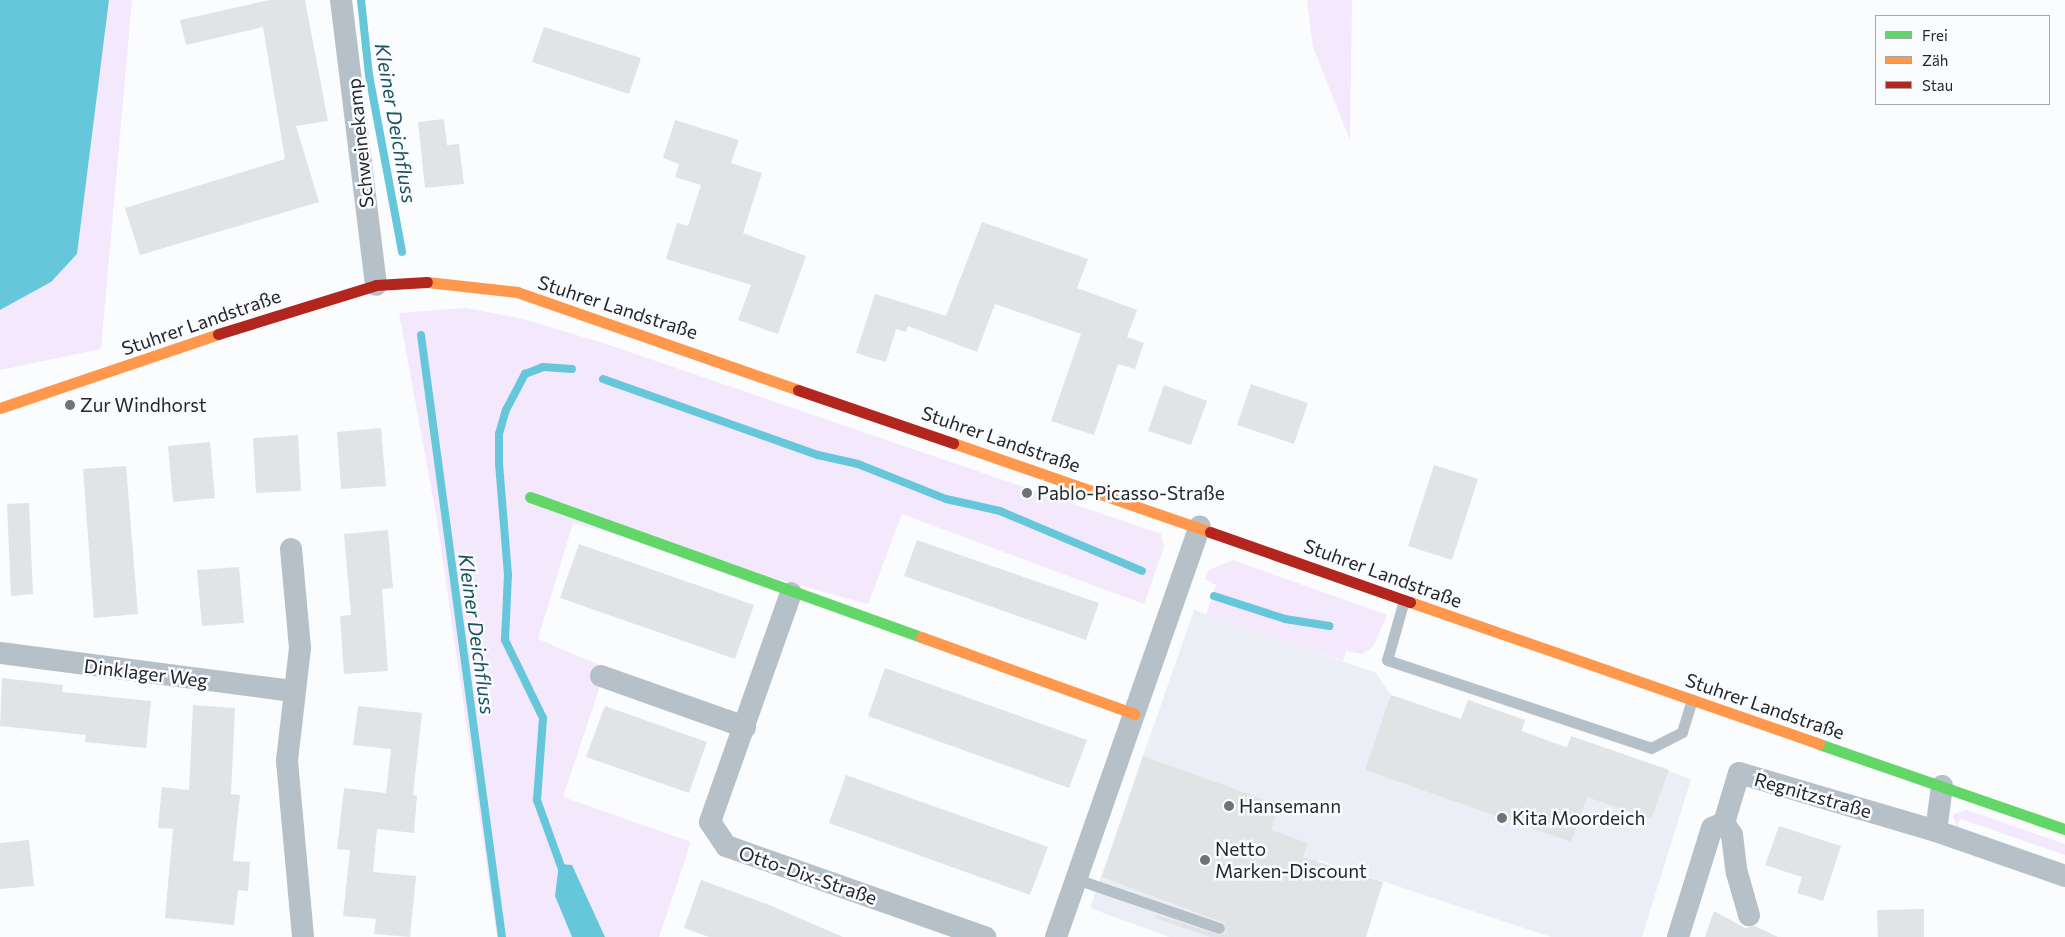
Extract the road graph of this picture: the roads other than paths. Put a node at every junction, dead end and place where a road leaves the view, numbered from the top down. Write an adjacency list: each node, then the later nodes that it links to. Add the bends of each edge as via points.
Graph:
1 (341, 0): 2 (street, Schweinekamp)
2 (376, 286): 3 (main road, Stuhrer Landstraße, via 274,315); 5 (main road, Stuhrer Landstraße, via 446,281 517,292)
3 (0, 408)
4 (530, 497): 7 (main road)
5 (1200, 526): 8 (main road, Stuhrer Landstraße); 13 (street)
6 (291, 548): 11 (street, via 300,648)
7 (791, 593): 13 (main road); 14 (street, Otto-Dix-Straße)
8 (1404, 600): 12 (main road, Stuhrer Landstraße); 12 (lane, via 1387,660 1651,748 1682,732)
9 (0, 653): 11 (street, Dinklager Weg)
10 (601, 676): 14 (street)
11 (293, 691): 23 (street, via 288,762)
12 (1692, 700): 15 (main road, Stuhrer Landstraße)
13 (1134, 714): 20 (street)
14 (745, 727): 24 (street, Otto-Dix-Straße, via 710,822 726,846)
15 (1942, 786): 17 (main road, Stuhrer Landstraße); 18 (street)
16 (1724, 823): 18 (street, Regnitzstraße, via 1739,773); 21 (street, via 1732,835 1736,873); 26 (street, Regnitzstraße, via 1712,828)
17 (2065, 829)
18 (1936, 831): 19 (street, Regnitzstraße)
19 (2065, 876)
20 (1076, 879): 22 (lane); 25 (street)
21 (1749, 915)
22 (1219, 928)
23 (303, 937)
24 (985, 937)
25 (1056, 937)
26 (1678, 937)

